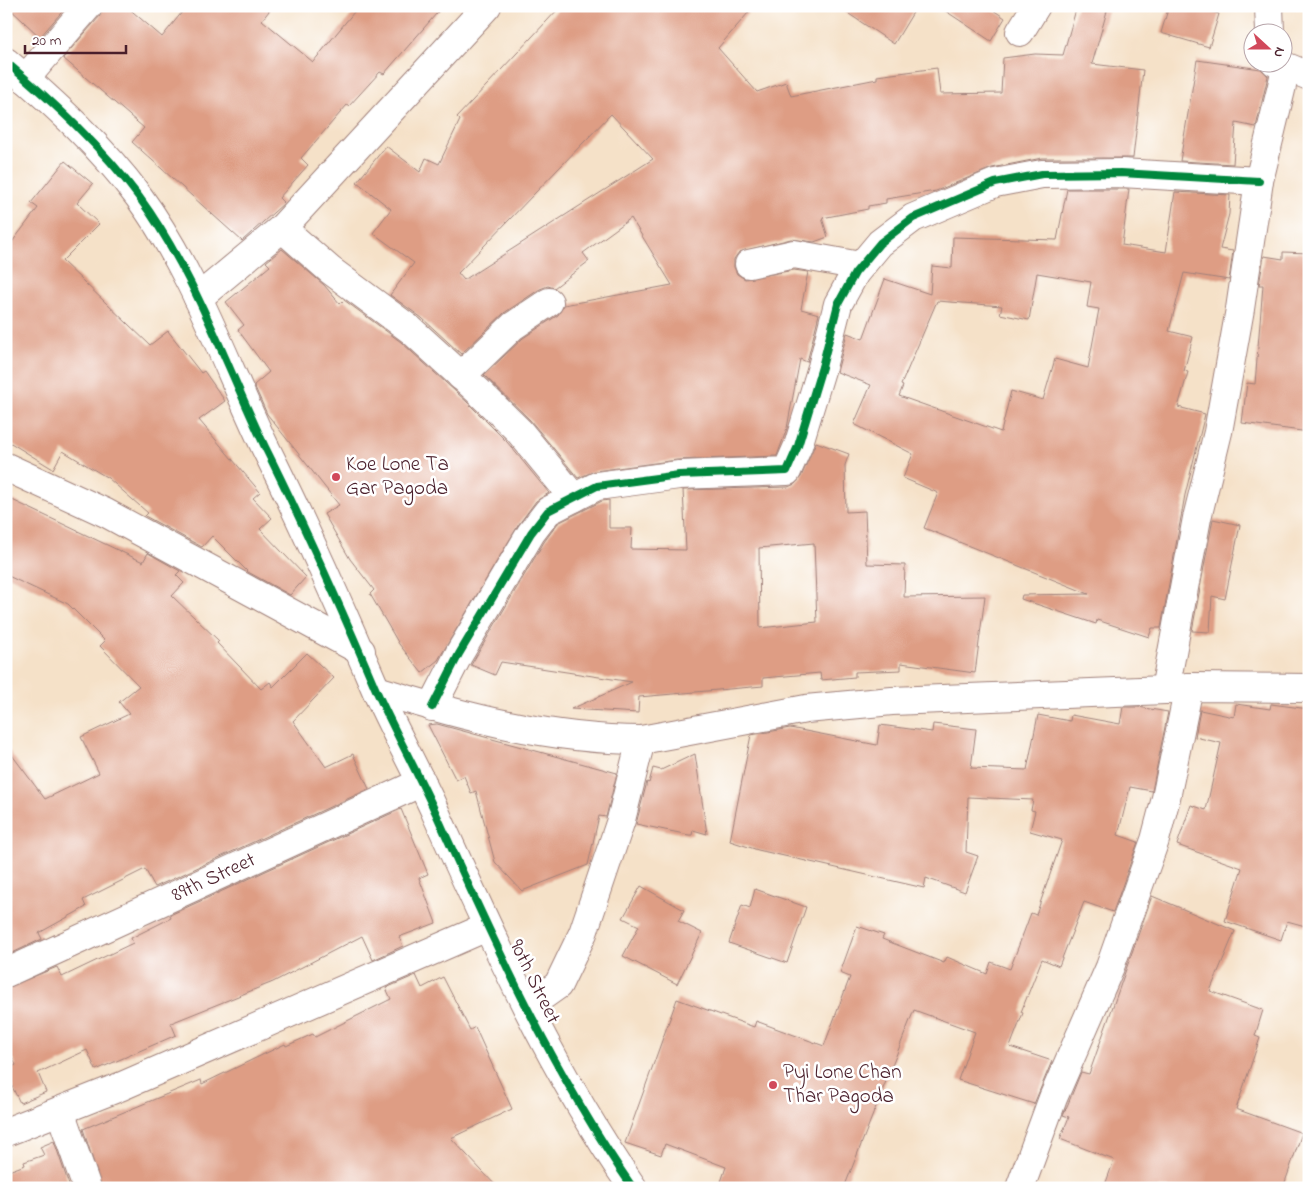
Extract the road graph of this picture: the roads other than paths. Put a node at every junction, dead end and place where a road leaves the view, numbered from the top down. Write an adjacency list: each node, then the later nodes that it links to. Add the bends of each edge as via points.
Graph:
1 (88, 6): 7 (street)
2 (487, 6): 10 (street)
3 (1036, 6): 6 (street)
4 (1268, 6): 5 (street)
5 (1269, 22)
6 (1020, 32)
7 (16, 70): 13 (street, 90th Street, via 104,155 139,197)
8 (1289, 72): 9 (street)
9 (1259, 181): 12 (street, via 1121,173 1042,174 994,183 913,218 880,243); 20 (street, via 1218,432 1197,518)
10 (282, 228): 13 (street); 15 (street, via 330,270 411,330)
11 (749, 264): 12 (street, via 794,254)
12 (860, 266): 17 (street, via 838,304 798,446 787,471 679,475 597,486)
13 (198, 298): 18 (street, 90th Street)
14 (549, 302): 15 (street, via 513,326)
15 (461, 376): 17 (street, via 519,431)
16 (6, 467): 18 (street, via 106,513)
17 (574, 498): 22 (street, via 548,511 531,532 459,654)
18 (361, 651): 21 (street, 90th Street)
19 (1309, 688): 20 (street)
20 (1177, 689): 23 (street, via 892,701 806,709); 32 (street, via 1166,798 1154,840 1110,967 1053,1098)
21 (377, 690): 22 (street); 24 (street, 90th Street)
22 (432, 707): 23 (street, via 517,726 616,740)
23 (641, 740): 27 (street, via 621,820 583,933 558,985)
24 (422, 782): 25 (street, 90th Street); 26 (street, 89th Street)
25 (487, 927): 27 (street, 90th Street); 28 (street)
26 (6, 974)
27 (527, 1007): 31 (street, 90th Street, via 548,1048)
28 (60, 1111): 29 (street); 30 (street)
29 (6, 1132)
30 (86, 1188)
31 (633, 1188)
32 (1020, 1188)

